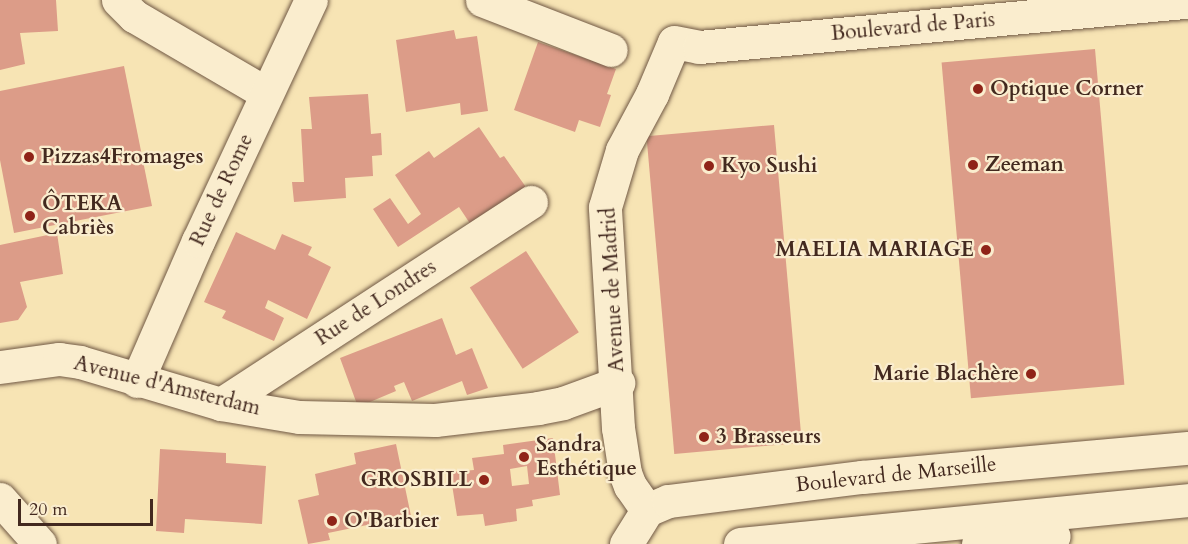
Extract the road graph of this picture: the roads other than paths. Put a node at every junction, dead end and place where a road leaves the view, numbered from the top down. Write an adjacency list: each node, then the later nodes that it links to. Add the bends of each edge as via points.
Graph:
1 (118, 0): 7 (street, via 134,16)
2 (311, 0): 7 (street, Rue de Rome)
3 (482, 0): 6 (street)
4 (1188, 2): 5 (street, Boulevard de Paris, via 699,47)
5 (674, 42): 11 (street, Avenue de Madrid, via 622,150 605,207)
6 (611, 50)
7 (266, 93): 10 (street, Rue de Rome)
8 (531, 202): 12 (street, Rue de Londres)
9 (0, 367): 10 (street, Avenue d'Amsterdam, via 59,359)
10 (137, 381): 12 (street, Avenue d'Amsterdam)
11 (618, 383): 12 (street, Avenue d'Amsterdam, via 546,406 435,420 299,417); 16 (street, Avenue de Madrid, via 618,428 625,473)
12 (221, 404)
13 (1188, 448): 16 (street, Boulevard de Marseille, via 852,478 668,501)
14 (0, 500): 18 (street)
15 (1188, 500): 20 (street)
16 (646, 510): 19 (street)
17 (1188, 522): 21 (street)
18 (40, 544)
19 (626, 544)
20 (740, 544)
21 (978, 544)

